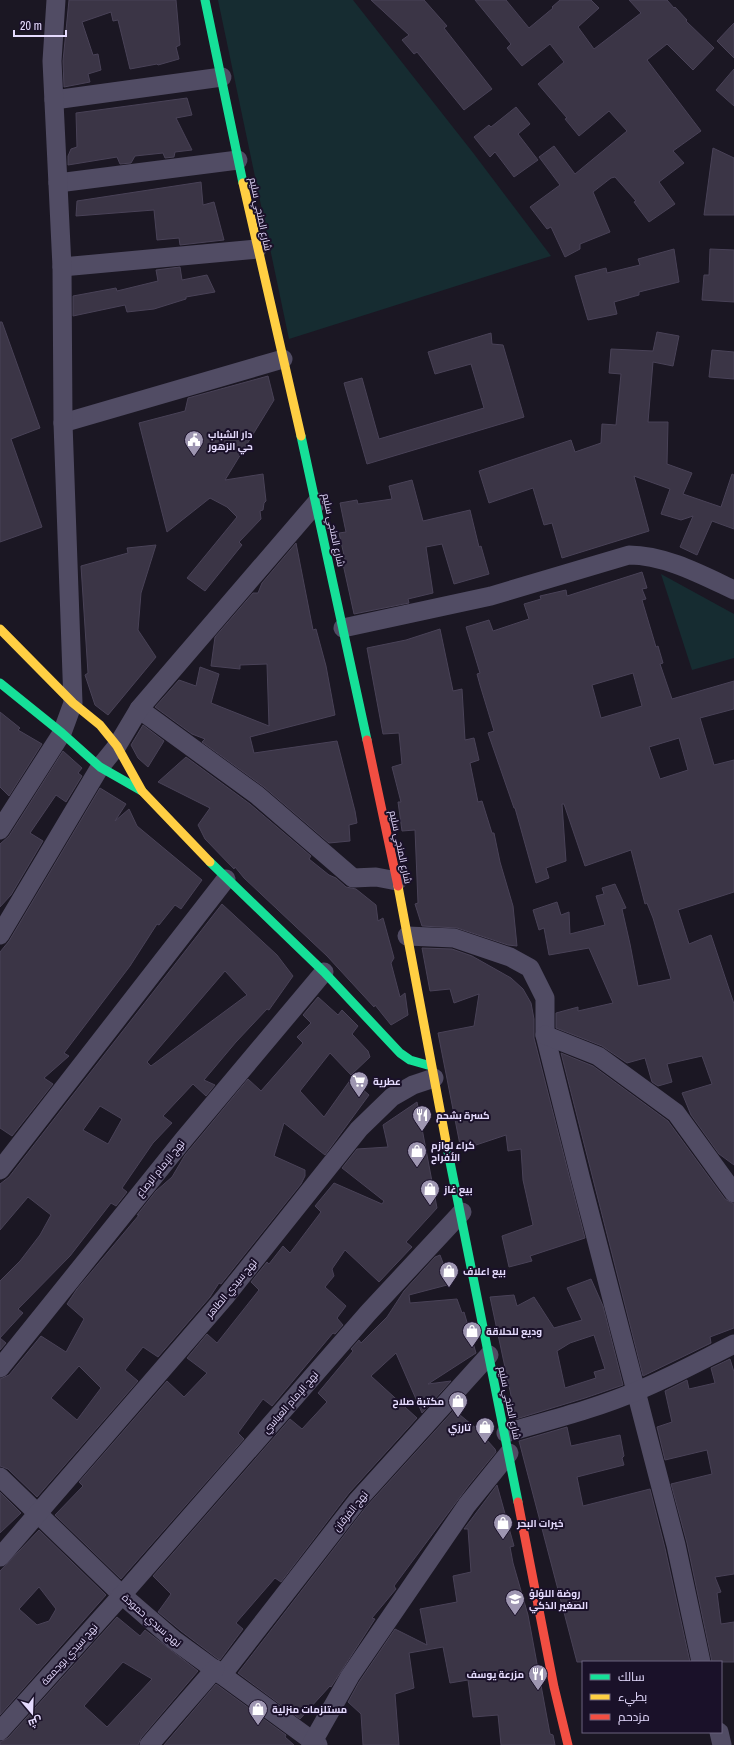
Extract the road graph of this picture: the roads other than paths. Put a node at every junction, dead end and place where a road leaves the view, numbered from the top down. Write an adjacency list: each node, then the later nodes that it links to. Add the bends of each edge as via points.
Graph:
1 (56, 0): 4 (street, via 52,61)
2 (205, 0): 3 (street, شارع المنجي سليم)
3 (222, 77): 4 (street); 5 (street, شارع المنجي سليم)
4 (54, 100): 6 (street)
5 (238, 160): 6 (street); 7 (street, شارع المنجي سليم)
6 (58, 183): 8 (street)
7 (257, 249): 8 (street); 9 (street, شارع المنجي سليم)
8 (62, 267): 10 (street)
9 (283, 359): 10 (street); 11 (street, شارع المنجي سليم)
10 (63, 423): 16 (street)
11 (316, 502): 13 (street, شارع المنجي سليم); 17 (street)
12 (734, 590): 13 (street, via 645,555 629,556 491,596)
13 (344, 628): 24 (street, شارع المنجي سليم)
14 (0, 629): 16 (street)
15 (0, 683): 18 (street)
16 (72, 704): 18 (street); 19 (street, via 100,725)
17 (139, 709): 19 (street); 24 (street, via 257,795 353,878 376,877)
18 (62, 733): 20 (street); 22 (street)
19 (117, 746): 20 (street); 21 (street)
20 (100, 767): 21 (street); 25 (street)
21 (142, 790): 23 (street)
22 (0, 830)
23 (226, 879): 27 (street); 30 (street)
24 (397, 881): 26 (street, شارع المنجي سليم)
25 (0, 936)
26 (407, 936): 28 (street, via 454,938 510,957 530,968 545,998); 29 (street, شارع المنجي سليم)
27 (324, 972): 29 (street, via 400,1053); 35 (street, نهج الإمام الرصاع, via 184,1139)
28 (545, 1035): 31 (street, via 598,1056 676,1113); 36 (street)
29 (433, 1072): 32 (street, شارع المنجي سليم); 40 (street, نهج سيدي الطاهر, via 392,1097 360,1129 224,1297)
30 (0, 1170)
31 (733, 1188)
32 (462, 1212): 34 (street, شارع المنجي سليم); 42 (street, نهج الإمام العباسي, via 363,1319)
33 (734, 1344): 36 (street)
34 (489, 1355): 37 (street, شارع المنجي سليم); 44 (street, نهج الفرقان, via 358,1500)
35 (0, 1368)
36 (636, 1392): 37 (street, via 589,1409); 43 (street, via 676,1545)
37 (506, 1433): 38 (street, شارع المنجي سليم)
38 (509, 1453): 47 (street, via 467,1505 350,1676); 49 (street, شارع المنجي سليم, via 554,1687)
39 (0, 1477): 40 (street, نهج سيدي حمودة)
40 (38, 1514): 41 (street, نهج سيدي الطاهر); 42 (street, نهج سيدي حمودة)
41 (2, 1550)
42 (122, 1595): 44 (street, نهج سيدي حمودة, via 174,1640); 45 (street, نهج سيدي بوجمعة)
43 (701, 1661)
44 (218, 1672): 47 (street, نهج سيدي حمودة); 48 (street, نهج الفرقان)
45 (0, 1731)
46 (719, 1733): 50 (street)
47 (314, 1744)
48 (149, 1745)
49 (568, 1745)
50 (722, 1745)

